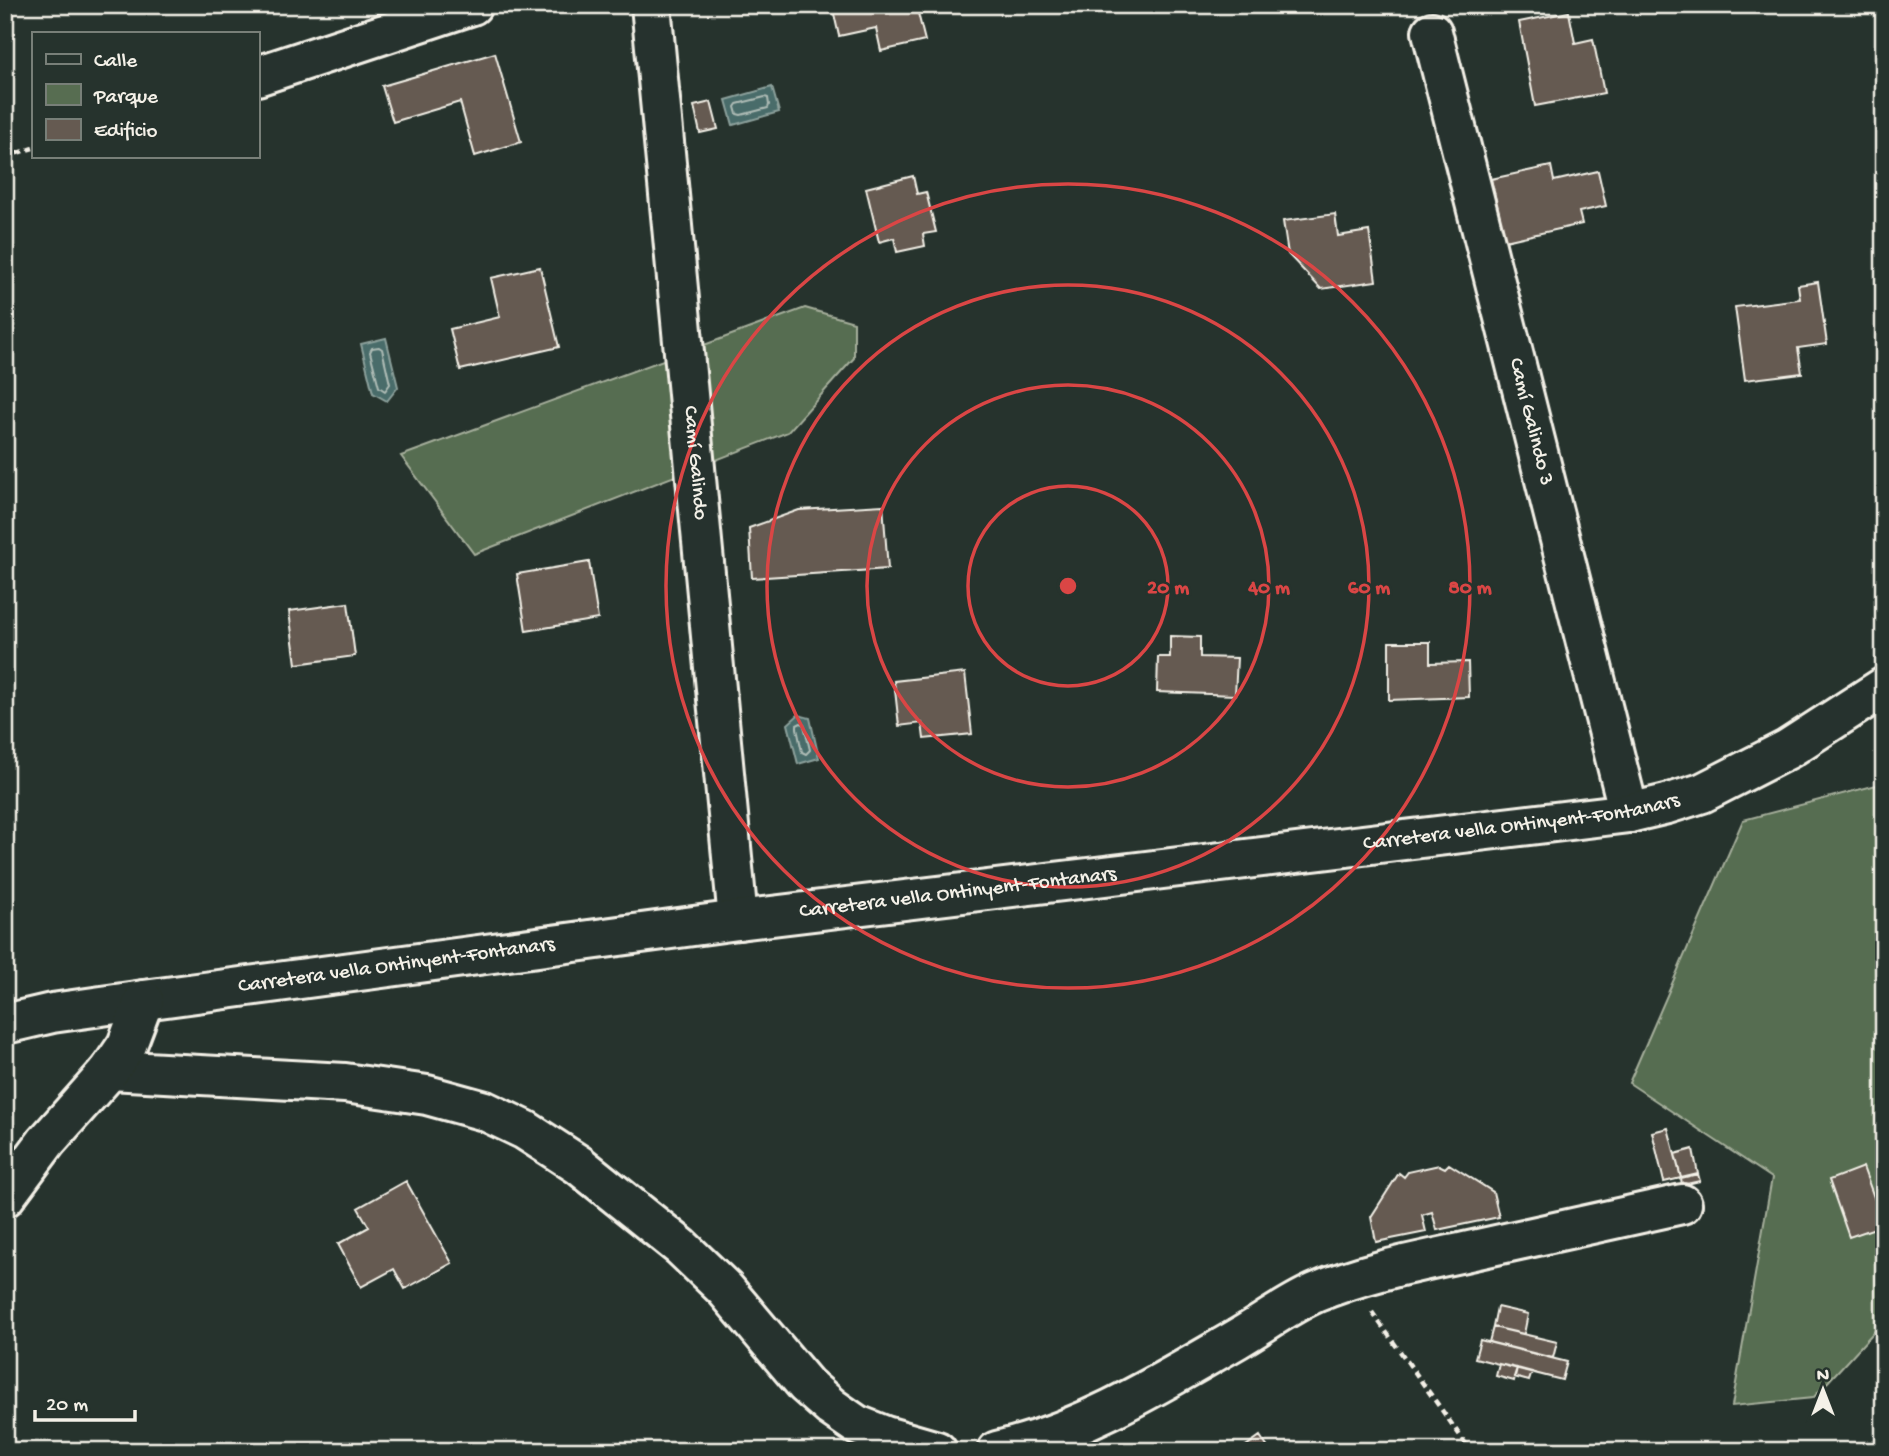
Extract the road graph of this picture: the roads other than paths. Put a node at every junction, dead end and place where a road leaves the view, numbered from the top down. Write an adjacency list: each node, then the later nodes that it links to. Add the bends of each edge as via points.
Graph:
1 (472, 5): 4 (street)
2 (651, 5): 7 (street, Camí Galindo)
3 (1432, 32): 6 (street, Camí Galindo 3)
4 (259, 75)
5 (1884, 687): 6 (street, Carretera vella Ontinyent-Fontanars, via 1788,749 1702,793)
6 (1629, 813): 7 (street, Carretera vella Ontinyent-Fontanars)
7 (738, 920): 8 (street, Carretera vella Ontinyent-Fontanars)
8 (144, 1000): 9 (street, Carretera vella Ontinyent-Fontanars); 10 (street, via 127,1045)
9 (5, 1024)
10 (110, 1070): 11 (street); 13 (street, via 345,1083 427,1095 485,1111 525,1130 570,1158 681,1248 725,1289 806,1385)
11 (5, 1197)
12 (1682, 1204): 15 (street, via 1349,1280 1313,1294 1119,1405 1023,1445)
13 (881, 1443): 14 (street)
14 (937, 1451)
15 (997, 1451)

